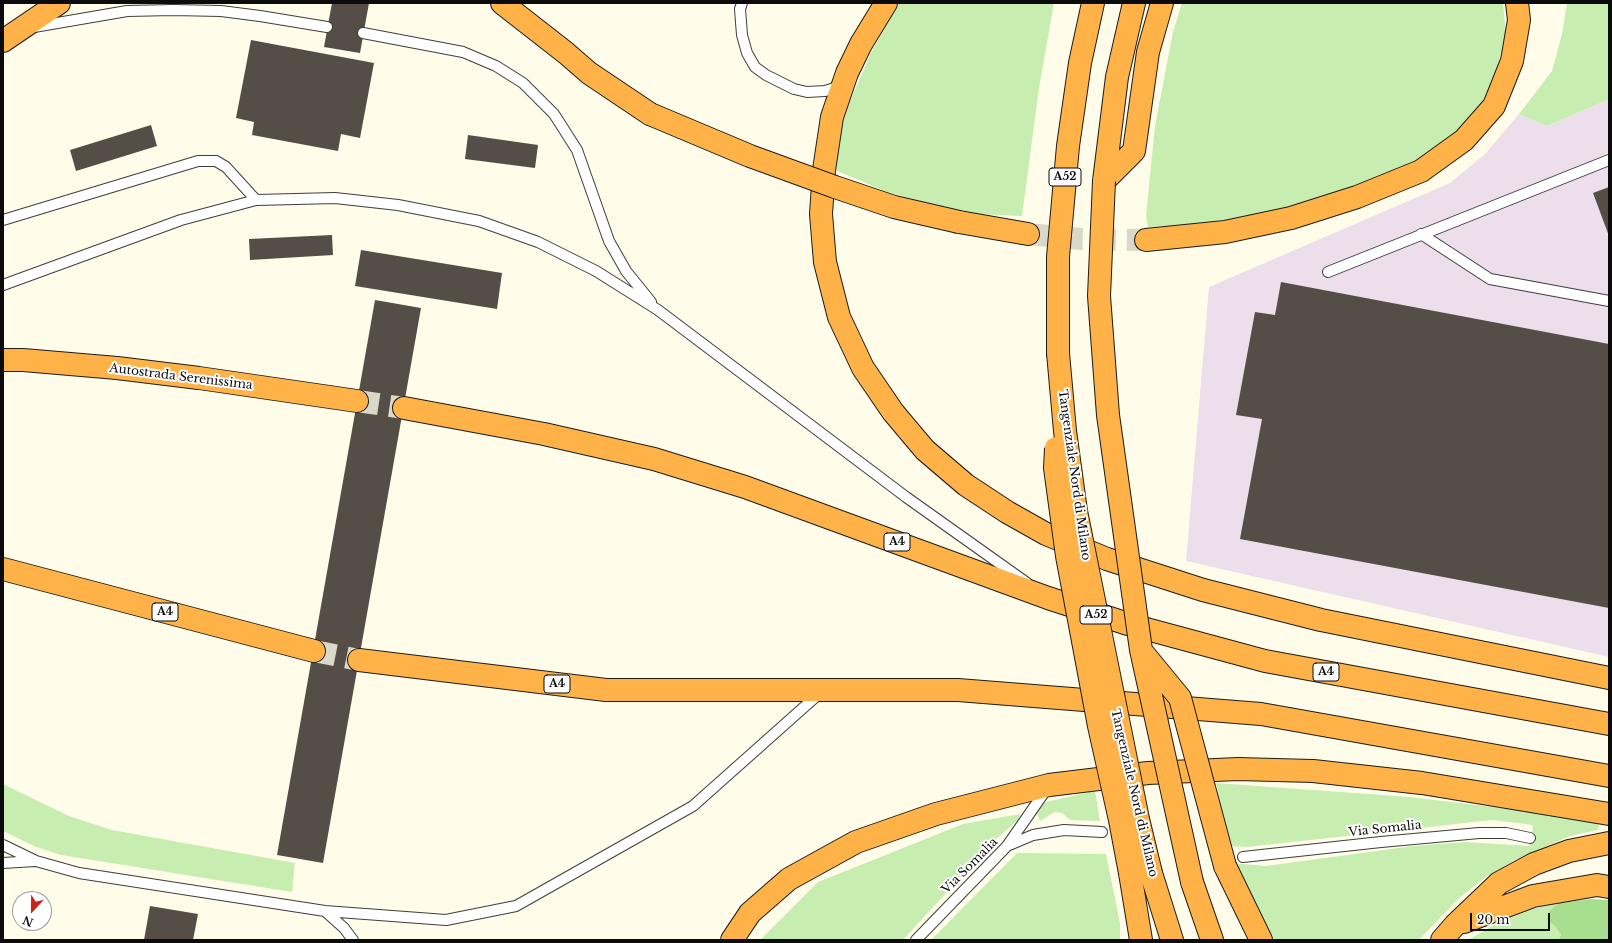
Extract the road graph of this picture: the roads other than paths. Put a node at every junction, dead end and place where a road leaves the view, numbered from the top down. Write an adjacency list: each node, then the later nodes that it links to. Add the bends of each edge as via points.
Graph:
1 (59, 3): 11 (highway)
2 (502, 3): 17 (highway, bridge, via 589,73 650,114 750,156 894,207)
3 (742, 3): 12 (lane, via 742,35 747,53 755,67 794,89 807,92 825,91)
4 (886, 3): 12 (highway, via 861,44)
5 (1093, 3): 24 (highway, Tangenziale Nord di Milano / A52, via 1080,63 1068,146 1058,257)
6 (1134, 3): 14 (highway, via 1117,77)
7 (1162, 3): 14 (highway, via 1148,52 1134,151)
8 (1517, 3): 19 (highway, via 1519,20 1512,61 1494,106 1464,140 1421,171 1357,197 1290,218 1225,232)
9 (327, 27): 11 (lane, via 221,11 127,11)
10 (363, 33): 23 (lane, via 463,52 496,66 523,83 554,114 577,150 609,241 626,271)
11 (11, 35)
12 (841, 86): 33 (highway, via 832,117 821,214 825,262 839,317 863,368 893,412 925,450 966,485 1046,534 1107,559 1203,590 1321,620)
13 (1609, 160): 18 (lane)
14 (1104, 181): 30 (highway, bridge, via 1099,296 1107,408)
15 (256, 200): 16 (lane, via 226,167 216,161 198,161); 21 (lane, via 181,220); 23 (lane, via 335,198 398,205 479,221 538,242 596,272)
16 (3, 220)
17 (1028, 234)
18 (1421, 234): 20 (lane); 22 (lane, via 1490,279)
19 (1146, 240)
20 (1328, 272)
21 (3, 285)
22 (1609, 301)
23 (658, 310): 29 (lane, via 906,497)
24 (1058, 353): 53 (highway, bridge, via 1055,468 1067,556 1099,726 1120,820); 54 (highway, Tangenziale Nord di Milano / A52, bridge, via 1076,511 1132,790 1152,873)
25 (3, 360): 26 (highway, Autostrada Serenissima, via 177,375)
26 (357, 401)
27 (404, 408): 29 (highway, A4, via 544,434 654,459 745,487)
28 (3, 569): 31 (highway, A4)
29 (1048, 598): 35 (highway, A4, via 1128,624 1266,661)
30 (1141, 650): 45 (highway, bridge, via 1180,698); 55 (highway, bridge, via 1192,882)
31 (314, 651)
32 (359, 660): 34 (highway, A4, via 606,690)
33 (1609, 678)
34 (824, 689): 36 (highway, A4, via 958,690 1261,714); 48 (lane, via 693,806 516,906 446,920)
35 (1609, 724)
36 (1609, 776)
37 (1049, 785): 38 (highway, via 1156,772 1238,769 1313,771 1422,782); 43 (lane); 51 (highway, via 936,814 856,842 789,879 750,913)
38 (1609, 814)
39 (1102, 832): 43 (lane, Via Somalia, via 1064,830 1033,835)
40 (1530, 838): 45 (lane, Via Somalia, via 1480,833 1380,842)
41 (1609, 843): 49 (highway, via 1569,851 1534,864 1505,879)
42 (3, 844): 44 (lane)
43 (1007, 846): 52 (lane, Via Somalia)
44 (36, 861): 46 (lane); 48 (lane, via 79,873)
45 (1234, 861): 56 (highway)
46 (3, 862)
47 (1609, 887): 49 (highway, via 1597,885 1533,896)
48 (325, 911): 50 (lane)
49 (1449, 932)
50 (353, 940)
51 (732, 940)
52 (916, 940)
53 (1141, 940)
54 (1172, 940)
55 (1212, 940)
56 (1261, 940)

